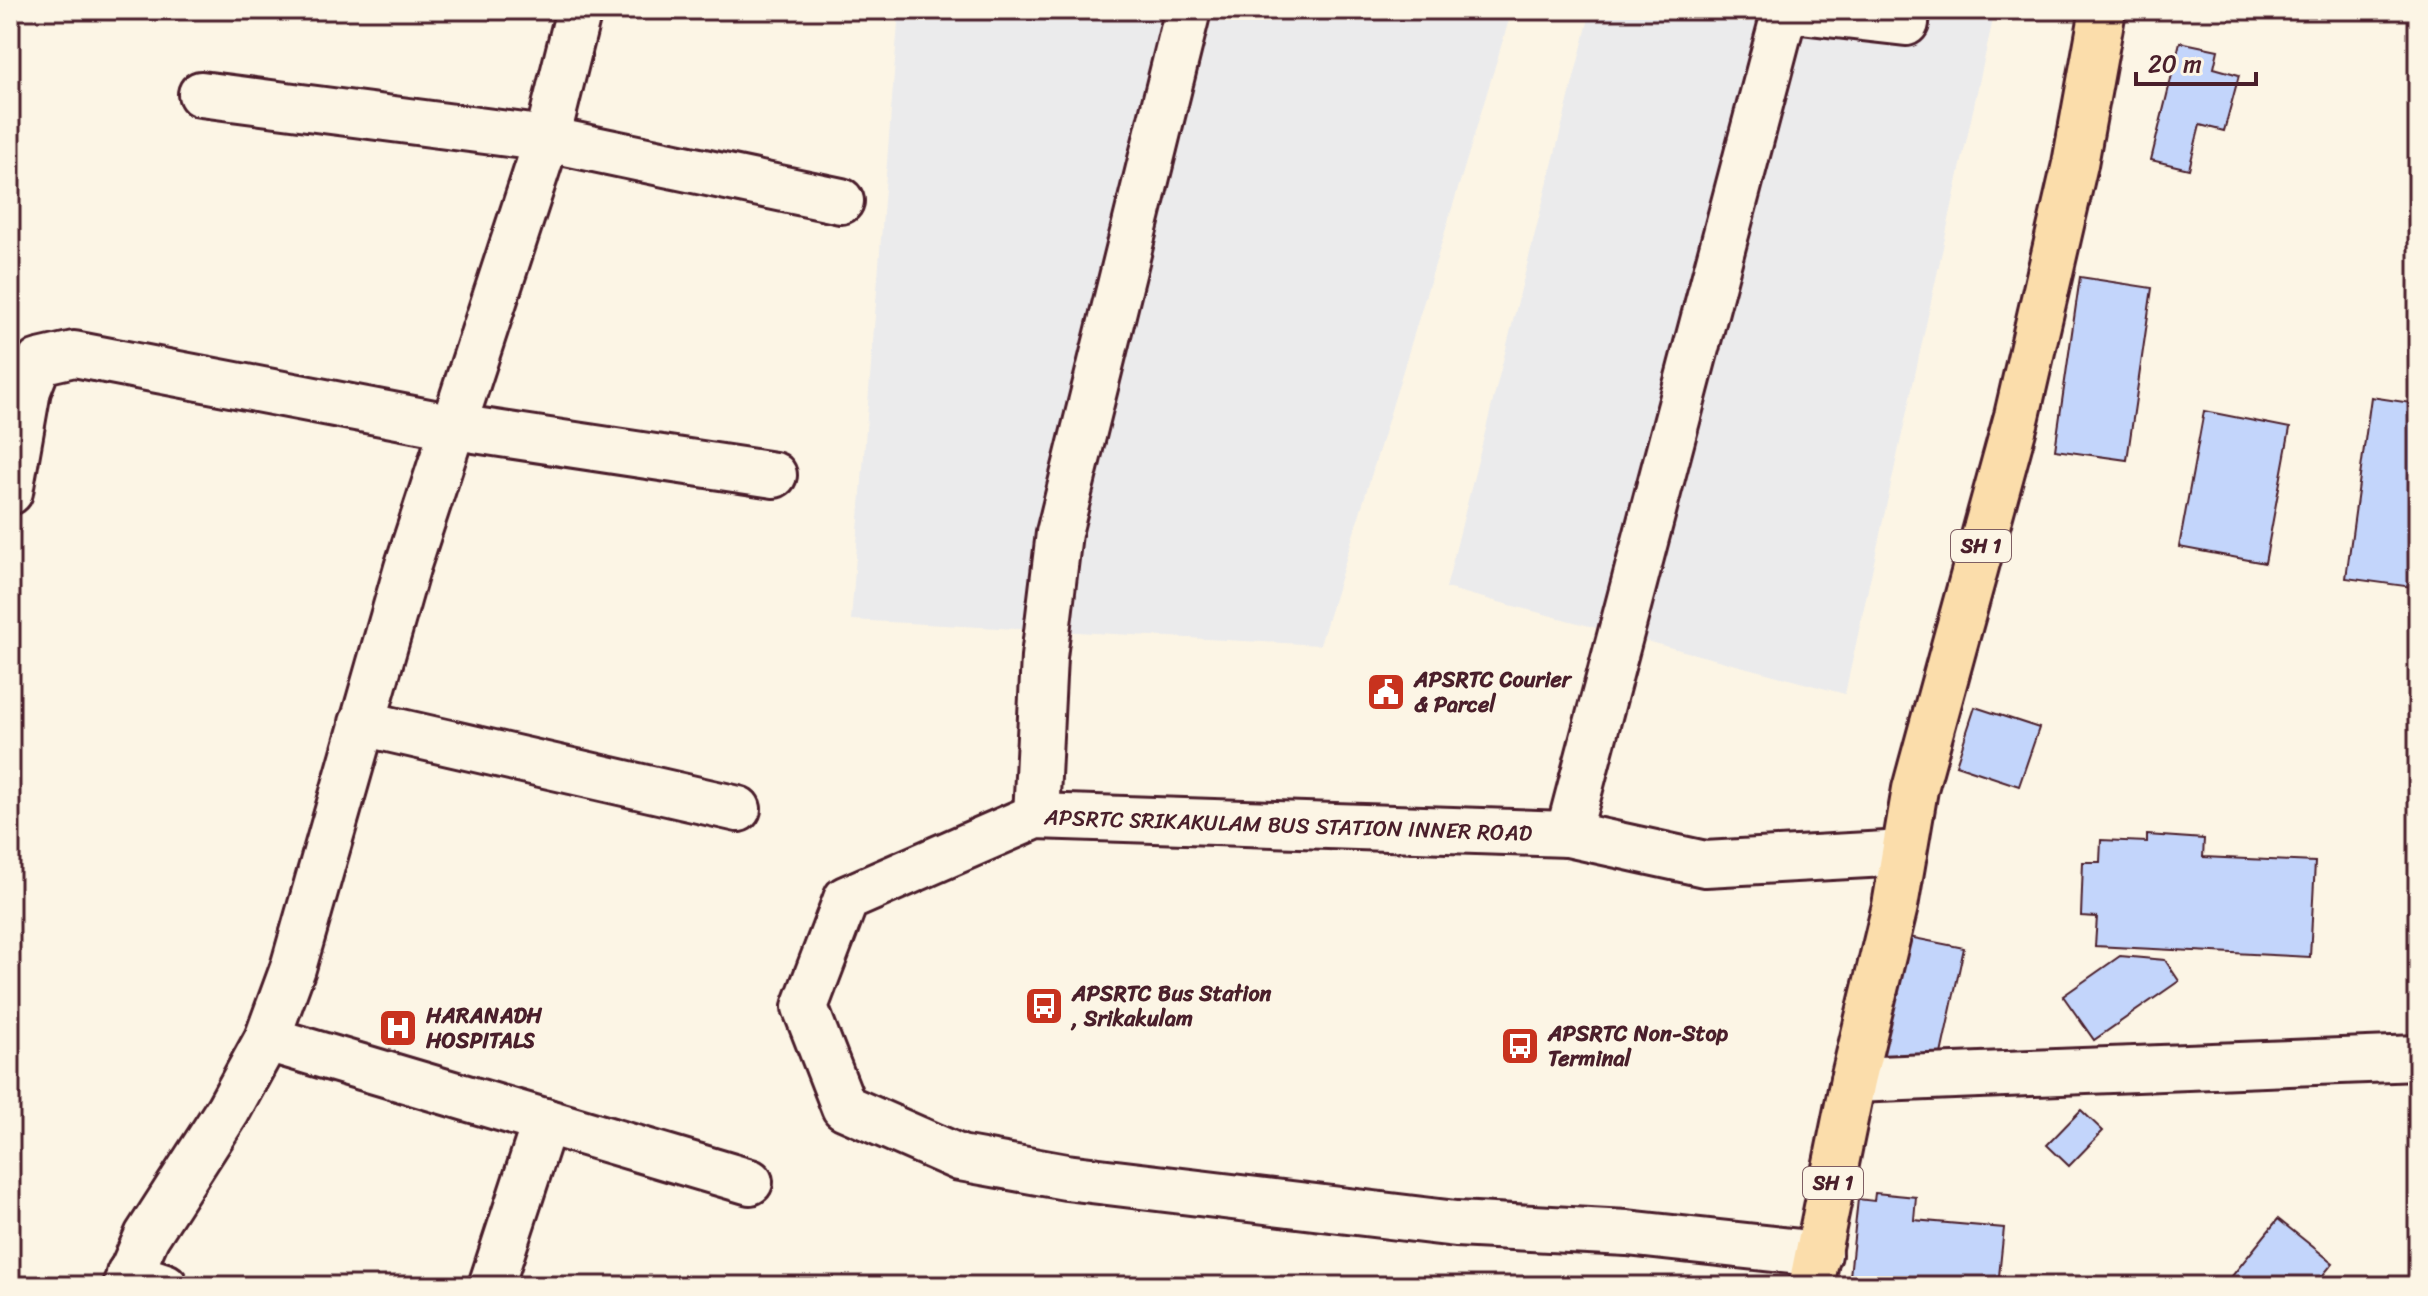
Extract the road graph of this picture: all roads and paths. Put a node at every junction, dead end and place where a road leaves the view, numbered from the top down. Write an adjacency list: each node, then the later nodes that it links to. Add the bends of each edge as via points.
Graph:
1 (579, 10): 8 (street)
2 (1188, 10): 15 (street, via 1059,533 1044,657)
3 (1785, 10): 16 (street)
4 (1792, 10): 5 (street, via 1906,23)
5 (1907, 10)
6 (2103, 10): 17 (main road, SH 1, via 2075,164 2017,416 1915,789)
7 (201, 94): 8 (street)
8 (547, 139): 9 (street); 10 (street)
9 (841, 201)
10 (455, 427): 11 (street); 12 (street, via 74,354 39,362 28,390); 13 (street)
11 (774, 475)
12 (10, 492)
13 (362, 723): 14 (street); 18 (street, via 293,968)
14 (738, 809)
15 (1036, 816): 16 (street, APSRTC SRIKAKULAM BUS STATION INNER ROAD); 23 (street, APSRTC SRIKAKULAM BUS STATION INNER ROAD, via 846,899 805,1007 844,1107 960,1158 1066,1177 1456,1224 1627,1233)
16 (1568, 834): 17 (street, APSRTC SRIKAKULAM BUS STATION INNER ROAD, via 1705,864)
17 (1904, 853): 20 (main road, SH 1)
18 (267, 1039): 21 (street); 24 (street, via 147,1236)
19 (2418, 1058): 20 (street)
20 (1853, 1080): 23 (main road, SH 1)
21 (545, 1121): 22 (street); 25 (street)
22 (750, 1182)
23 (1815, 1270)
24 (140, 1282)
25 (491, 1286)

